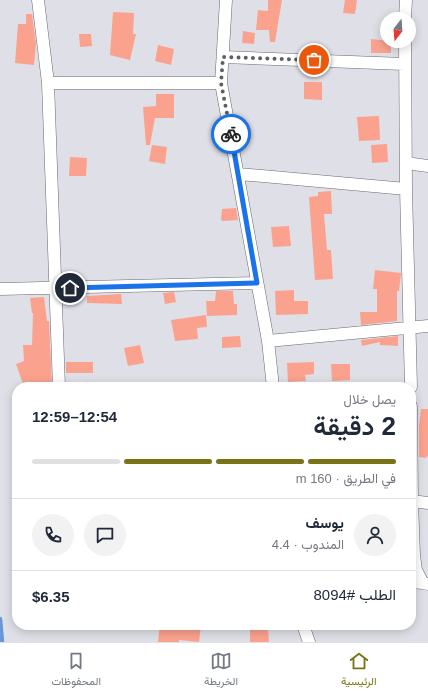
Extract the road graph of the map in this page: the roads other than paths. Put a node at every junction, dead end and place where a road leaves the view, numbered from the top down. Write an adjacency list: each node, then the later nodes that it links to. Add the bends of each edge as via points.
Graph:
1 (38, 0): 8 (street)
2 (226, 0): 6 (street)
3 (406, 0): 4 (street)
4 (405, 12)
5 (405, 48): 7 (street)
6 (223, 57): 7 (street); 9 (street)
7 (404, 64): 10 (street)
8 (48, 83): 9 (street); 16 (street)
9 (221, 83): 12 (street)
10 (406, 163): 11 (street); 13 (street)
11 (428, 166)
12 (239, 174): 13 (street); 14 (street)
13 (406, 190): 17 (street)
14 (257, 283): 16 (street); 19 (street)
15 (0, 289): 16 (street)
16 (55, 289): 20 (street)
17 (410, 326): 18 (street); 19 (street); 22 (street)
18 (428, 326)
19 (268, 341): 21 (street)
20 (59, 382)
21 (272, 382)
22 (411, 382)
23 (416, 501): 24 (street)
24 (428, 502)
25 (416, 570): 26 (street)
26 (421, 583)
27 (305, 630): 28 (street)
28 (309, 642)

